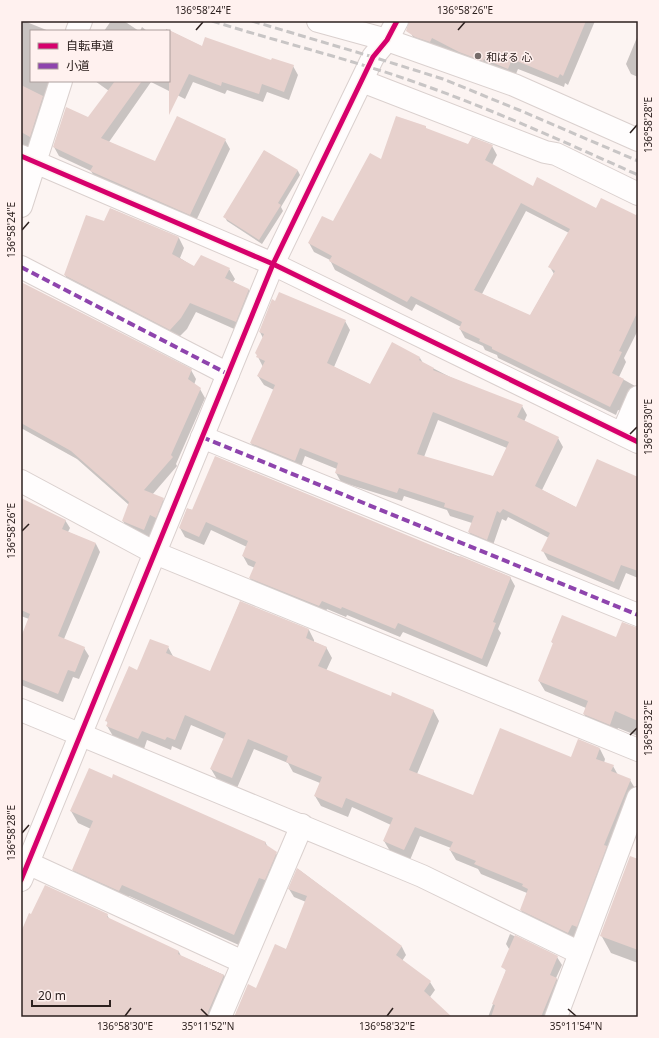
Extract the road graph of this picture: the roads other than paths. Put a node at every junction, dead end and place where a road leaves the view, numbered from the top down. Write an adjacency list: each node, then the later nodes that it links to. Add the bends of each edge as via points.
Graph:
1 (318, 21): 2 (street)
2 (392, 30): 3 (street, via 373,57); 5 (street)
3 (362, 81): 7 (street, via 545,152 556,154); 9 (street)
4 (61, 82): 6 (street)
5 (638, 140)
6 (28, 159): 8 (street); 9 (street)
7 (638, 194)
8 (21, 206)
9 (273, 264): 11 (street); 14 (street)
10 (21, 267): 11 (street)
11 (228, 374): 13 (street)
12 (638, 397): 14 (street)
13 (202, 437): 16 (street); 17 (street)
14 (630, 438)
15 (21, 481): 16 (street)
16 (155, 553): 19 (street); 20 (street)
17 (638, 615)
18 (21, 710): 19 (street)
19 (80, 735): 22 (street); 23 (street)
20 (638, 750)
21 (638, 798): 24 (street)
22 (302, 825): 24 (street, via 422,876); 25 (street)
23 (23, 868): 25 (street)
24 (580, 953): 27 (street)
25 (243, 962): 26 (street)
26 (220, 1017)
27 (556, 1017)

